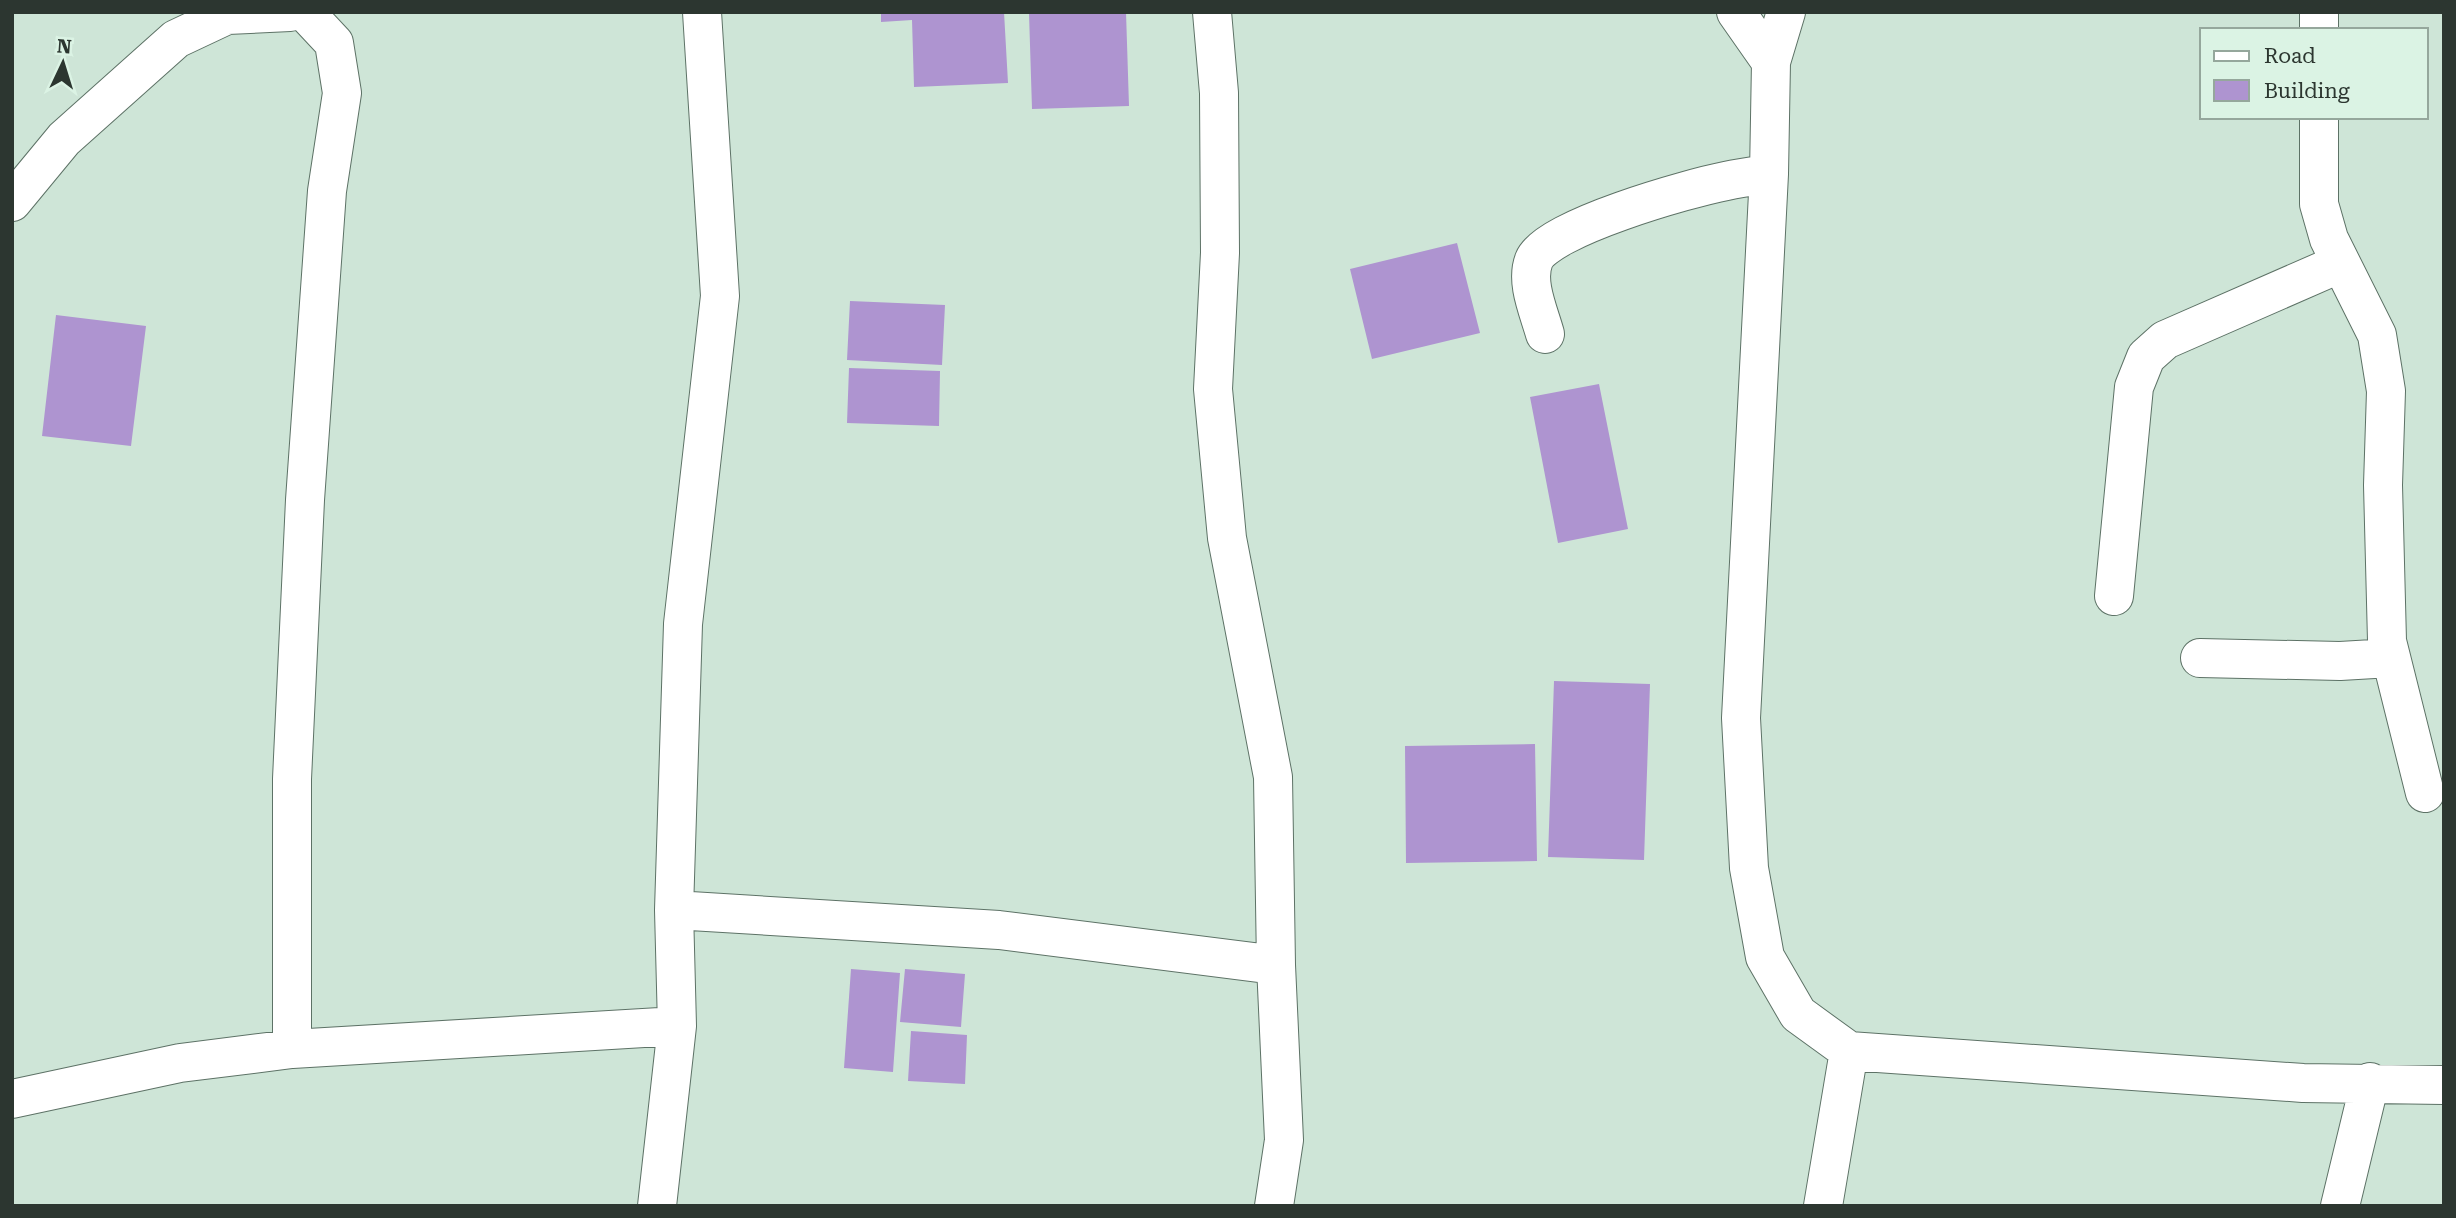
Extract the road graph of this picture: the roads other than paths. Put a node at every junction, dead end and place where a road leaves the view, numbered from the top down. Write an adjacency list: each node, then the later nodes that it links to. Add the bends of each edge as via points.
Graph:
1 (290, 12): 10 (street, via 227,15 176,39 65,139)
2 (305, 12): 20 (street, via 334,43 342,93 327,191 305,500 292,779)
3 (702, 12): 17 (street, via 720,296 683,624)
4 (1212, 12): 18 (street, via 1219,93 1220,240 1213,389 1227,538 1273,776)
5 (1736, 12): 7 (street)
6 (1786, 12): 7 (street)
7 (1770, 62): 9 (street)
8 (2319, 119): 11 (street, via 2319,204)
9 (1769, 174): 12 (street, via 1727,180 1641,204 1554,240 1538,252 1531,278); 21 (street, via 1741,718 1749,868 1765,957 1798,1014)
10 (12, 202)
11 (2341, 263): 13 (street, via 2165,340 2146,357 2134,387); 14 (street, via 2376,335 2386,391 2383,485)
12 (1545, 334)
13 (2113, 596)
14 (2391, 657): 15 (street, via 2340,661); 16 (street)
15 (2200, 658)
16 (2425, 793)
17 (674, 910): 18 (street, via 999,930); 19 (street)
18 (1276, 965): 26 (street, via 1284,1140)
19 (677, 1026): 20 (street); 25 (street)
20 (292, 1049): 24 (street, via 180,1063)
21 (1849, 1051): 22 (street, via 2303,1083); 27 (street)
22 (2370, 1082): 23 (street); 28 (street)
23 (2444, 1084)
24 (12, 1098)
25 (657, 1206)
26 (1274, 1206)
27 (1823, 1206)
28 (2340, 1206)

